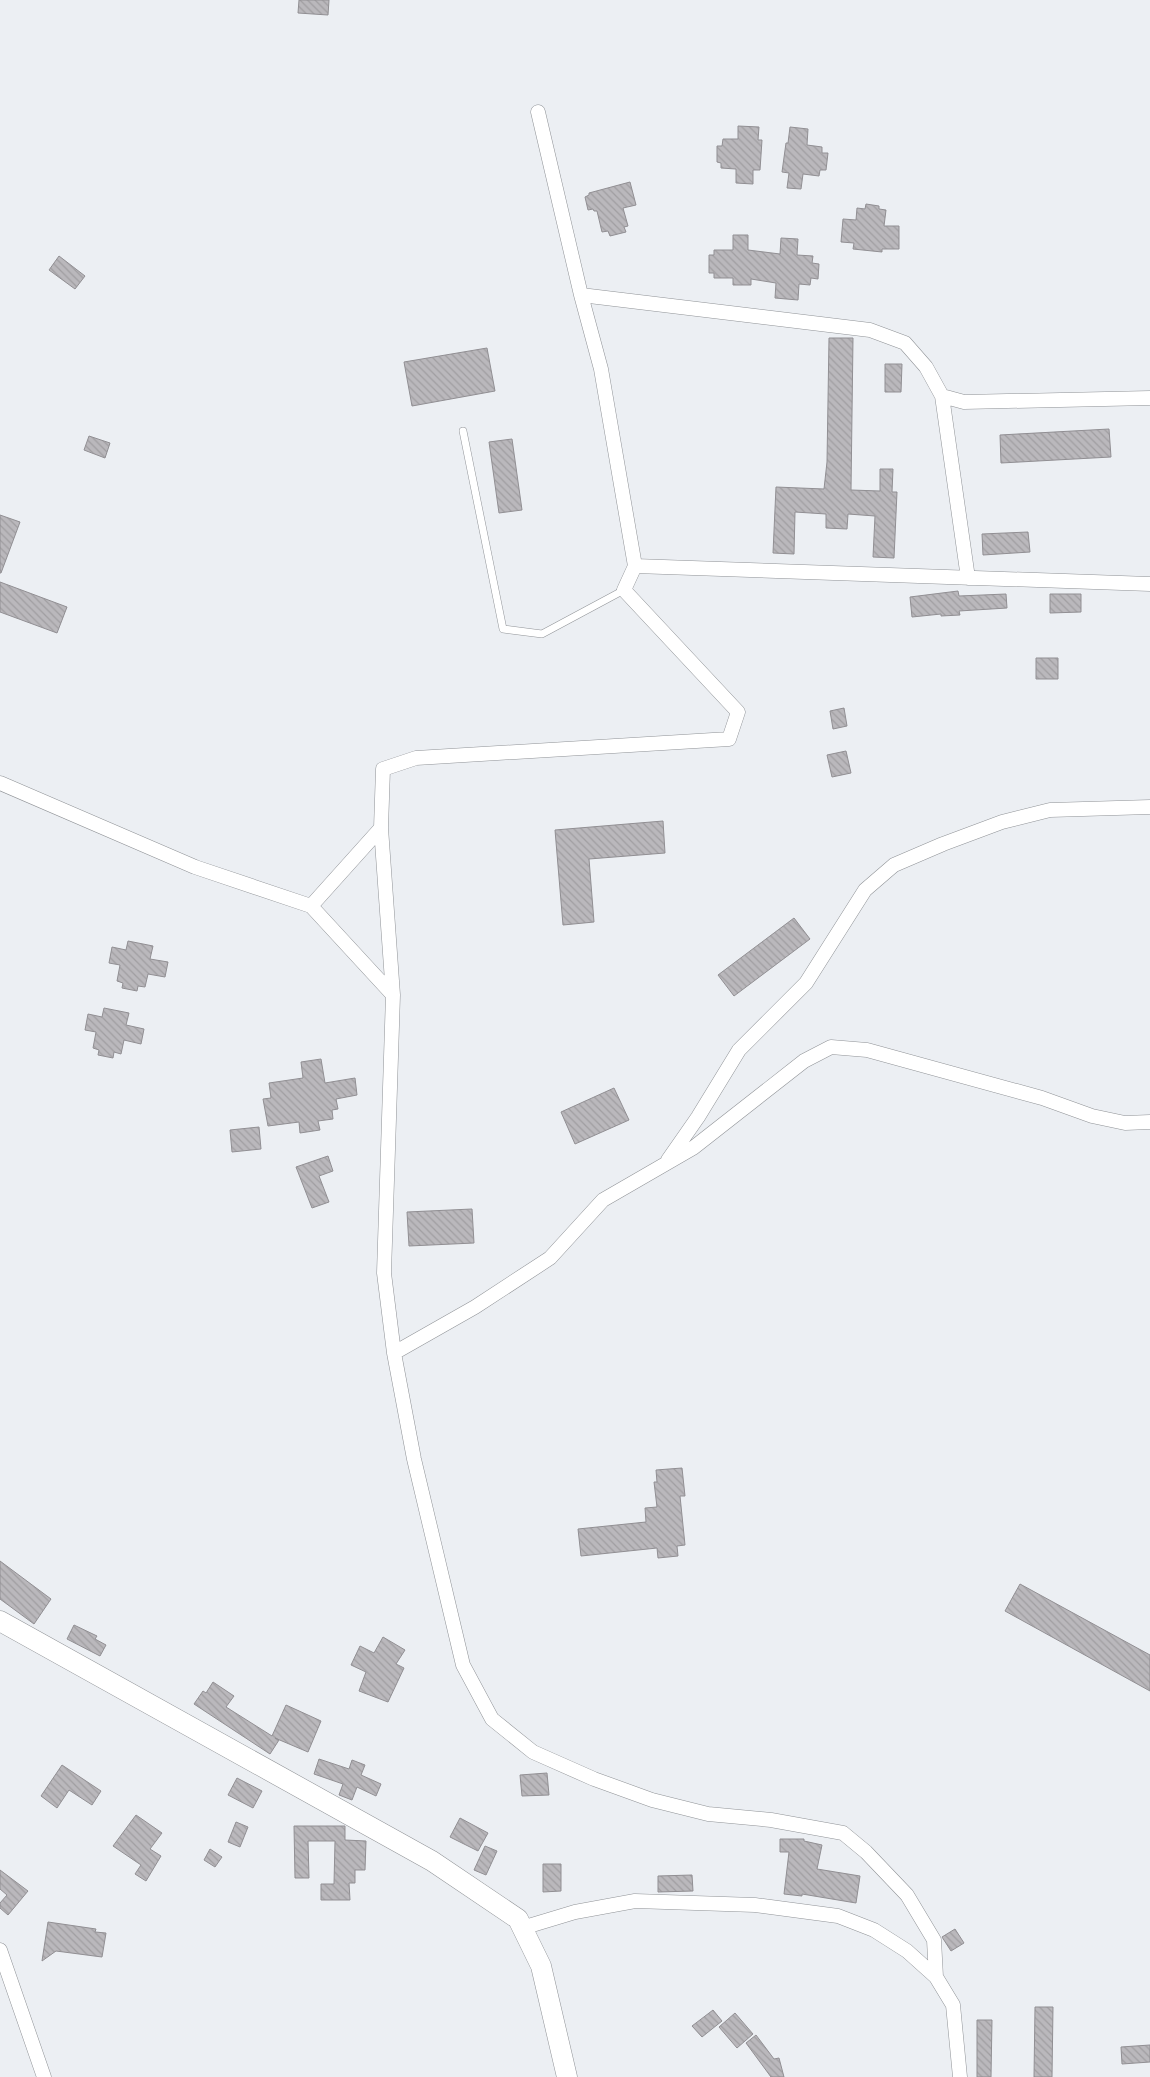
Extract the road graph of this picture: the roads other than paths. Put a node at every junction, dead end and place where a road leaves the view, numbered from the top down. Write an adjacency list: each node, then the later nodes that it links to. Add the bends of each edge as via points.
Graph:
1 (538, 112): 2 (street)
2 (581, 295): 3 (street, via 870,330 905,344 926,367); 6 (street, via 601,369)
3 (942, 396): 4 (street, via 964,402); 7 (street)
4 (1150, 398)
5 (463, 431): 9 (lane, via 502,629 542,634)
6 (635, 566): 7 (street); 9 (street)
7 (968, 578): 8 (street)
8 (1150, 584)
9 (624, 590): 12 (street, via 738,712 729,739 416,758 383,769)
10 (0, 783): 13 (street, via 195,867)
11 (1150, 807): 16 (street, via 1050,810 1002,822 894,865 865,890 806,982 739,1050)
12 (381, 828): 13 (street); 14 (street)
13 (310, 906): 14 (street)
14 (393, 995): 17 (street, via 384,1273)
15 (1150, 1122): 16 (street, via 1125,1123 1092,1116 1042,1098 867,1050 831,1046 804,1061 693,1148)
16 (666, 1163): 17 (street, via 603,1200 550,1258 475,1307)
17 (394, 1353): 21 (street, via 414,1459 463,1665 492,1719 533,1752 652,1800 708,1814 771,1820 843,1833 907,1895 934,1940)
18 (0, 1621): 19 (street, via 432,1861 518,1919)
19 (522, 1928): 21 (street, via 575,1912 635,1901 755,1905 838,1916 874,1930 907,1951); 23 (street, via 541,1966)
20 (0, 1950): 22 (street)
21 (936, 1977): 24 (street, via 953,2005)
22 (44, 2077)
23 (567, 2077)
24 (960, 2077)

